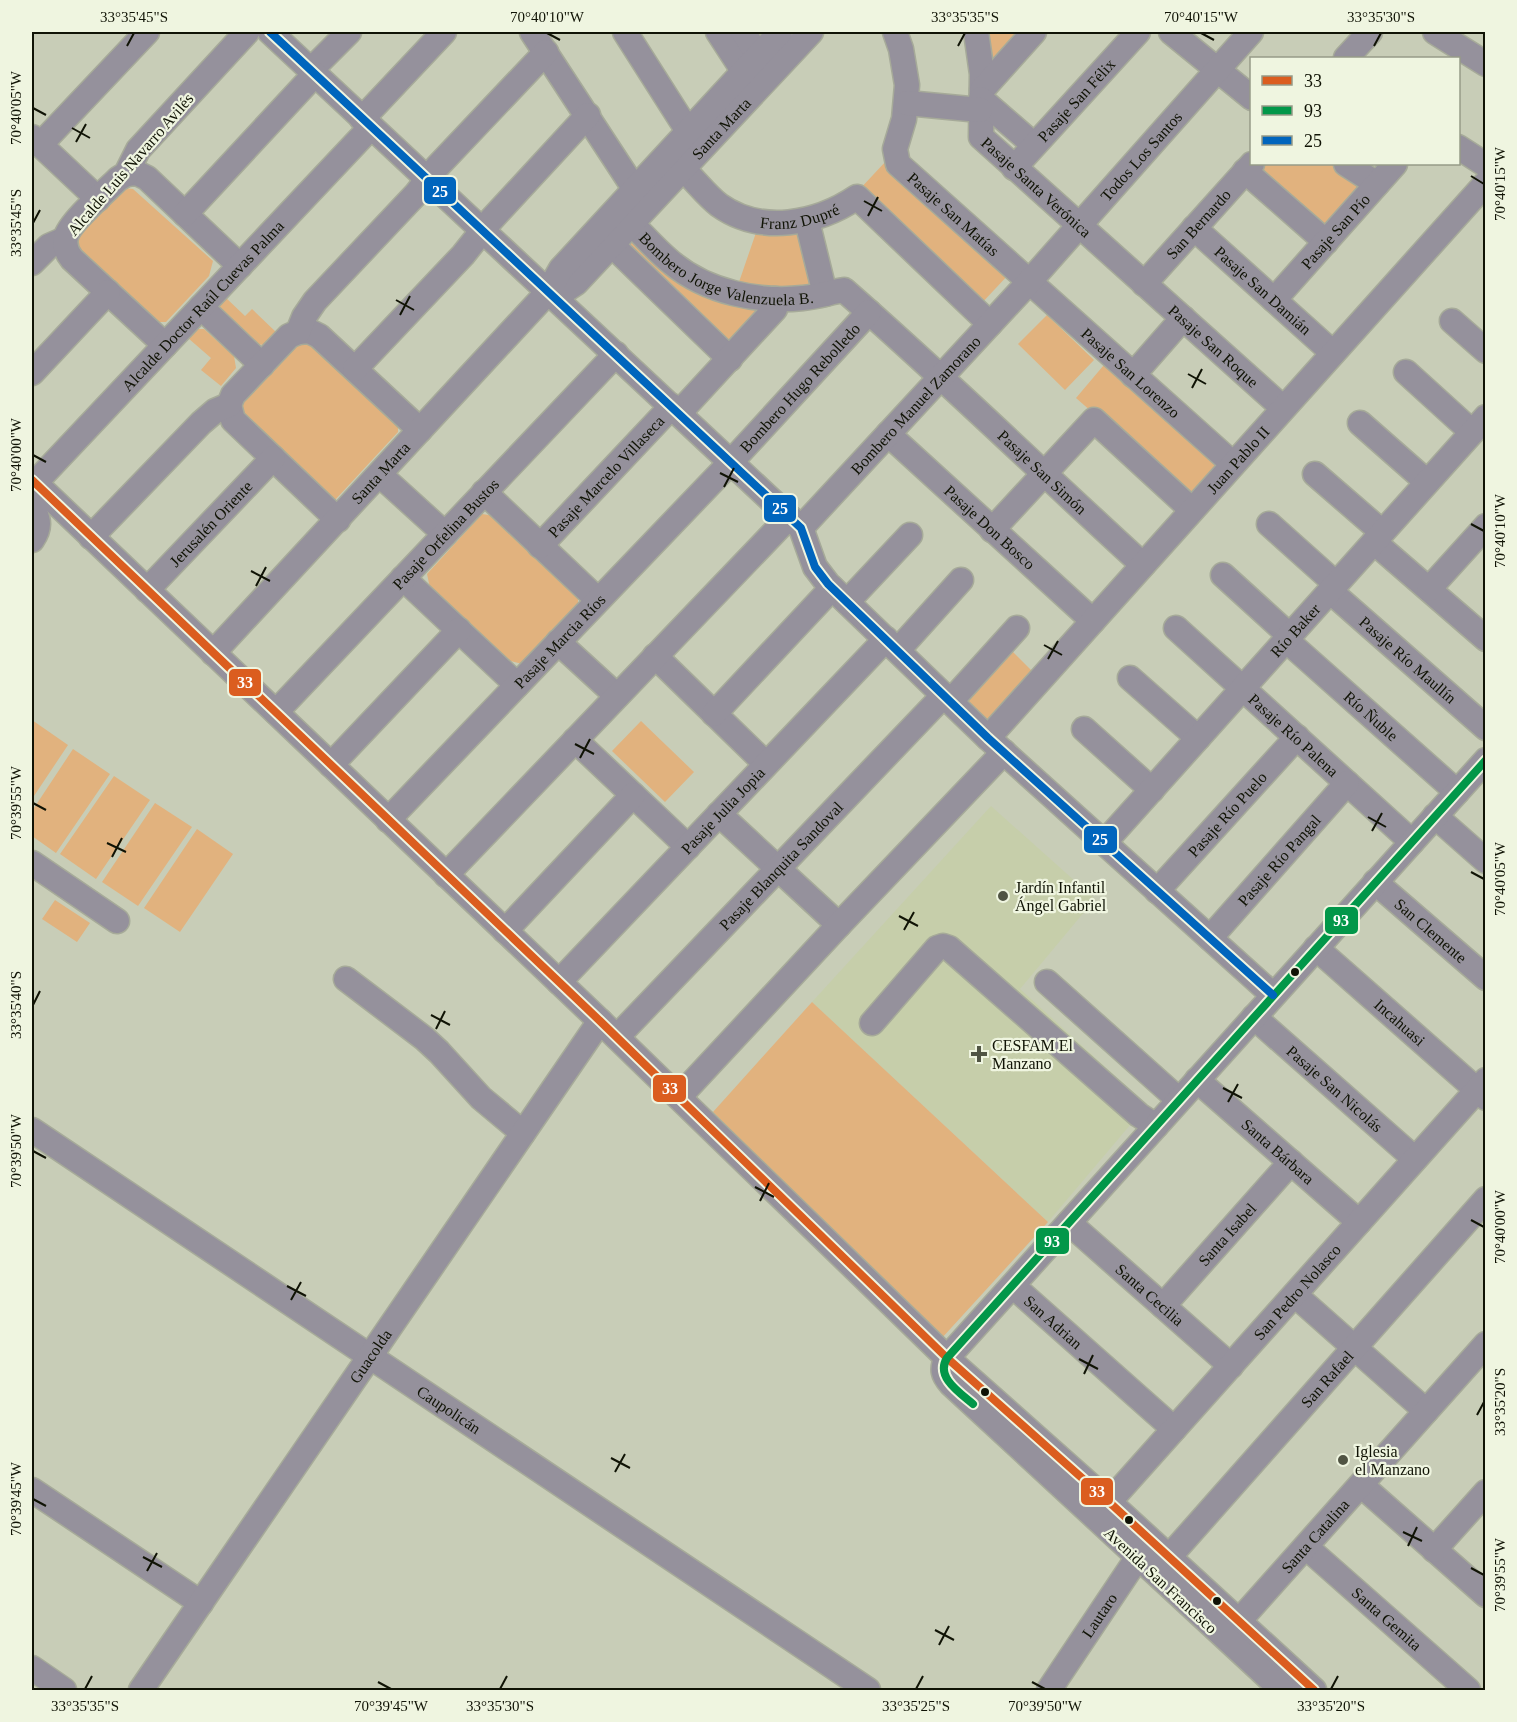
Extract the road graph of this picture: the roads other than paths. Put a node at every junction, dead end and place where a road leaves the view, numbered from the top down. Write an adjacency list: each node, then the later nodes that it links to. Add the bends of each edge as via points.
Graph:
1 (147, 32): 32 (street)
2 (247, 32): 41 (street, Alcalde Luis Navarro Avilés, via 138,150)
3 (270, 32): 25 (street)
4 (349, 32): 25 (street)
5 (444, 32): 30 (street, Alcalde Doctor Raúl Cuevas Palma)
6 (532, 32): 20 (street)
7 (625, 32): 31 (street)
8 (718, 32): 24 (street)
9 (742, 32): 24 (street)
10 (780, 32): 24 (street, Santa Marta)
11 (811, 32): 24 (street, Santa Marta)
12 (895, 32): 28 (street, Pasaje San Matías, via 905,67)
13 (976, 32): 27 (street, Pasaje Santa Verónica, via 981,57)
14 (1034, 32): 27 (street)
15 (1138, 32): 33 (street, Pasaje San Félix)
16 (1171, 32): 23 (street)
17 (1251, 32): 23 (street, Todos Los Santos)
18 (1370, 32): 21 (street)
19 (1435, 32): 22 (street)
20 (546, 52): 29 (street); 42 (street)
21 (1347, 57)
22 (1485, 64)
23 (1217, 70): 26 (street); 50 (street, Todos Los Santos)
24 (754, 71): 31 (street, Santa Marta); 40 (street, Santa Marta)
25 (313, 72): 30 (street); 47 (street)
26 (1250, 97)
27 (981, 100): 28 (street); 33 (street); 39 (street, Pasaje Santa Verónica, via 981,136)
28 (906, 103): 58 (street, Pasaje San Matías, via 895,149 898,164)
29 (588, 115): 45 (street); 52 (street)
30 (367, 123): 42 (street); 57 (street, Alcalde Doctor Raúl Cuevas Palma)
31 (688, 131): 45 (street, Santa Marta)
32 (36, 141): 46 (street)
33 (1034, 145): 39 (street, Pasaje San Félix)
34 (1460, 148): 37 (street)
35 (1348, 165): 44 (street)
36 (1394, 165): 44 (street, Pasaje San Pío)
37 (1485, 165)
38 (1248, 167): 51 (street, San Bernardo); 54 (street)
39 (1014, 168): 50 (street, Pasaje Santa Verónica)
40 (683, 169): 48 (street, Franz Dupré, via 718,204 740,215 773,223); 49 (street, Santa Marta)
41 (126, 174): 46 (street, Alcalde Luis Navarro Avilés); 47 (street, via 142,175)
42 (427, 179): 52 (street); 70 (street, via 315,301)
43 (1485, 183): 73 (street, Juan Pablo II)
44 (1377, 184): 54 (street, Pasaje San Pío)
45 (634, 188): 61 (street, Santa Marta, via 561,269)
46 (98, 199): 53 (street, Alcalde Luis Navarro Avilés, via 70,228)
47 (185, 214): 57 (street)
48 (807, 221): 62 (street, Bombero Jorge Valenzuela B.); 69 (street, Franz Dupré, via 857,197)
49 (632, 224): 55 (street, Santa Marta); 63 (street, Bombero Jorge Valenzuela B., via 672,264 695,278 736,294)
50 (1081, 225): 58 (street, Todos Los Santos); 59 (street, Pasaje Santa Verónica)
51 (1194, 228): 59 (street, San Bernardo); 64 (street, Pasaje San Damián)
52 (482, 231): 61 (street); 77 (street)
53 (65, 239): 56 (street, Alcalde Luis Navarro Avilés, via 49,246); 60 (street, via 72,259)
54 (1326, 242): 64 (street, Pasaje San Pío)
55 (612, 245): 61 (street, Santa Marta, via 576,283); 75 (street, Bombero Jorge Valenzuela B.)
56 (32, 263)
57 (240, 266): 65 (street, Alcalde Doctor Raúl Cuevas Palma)
58 (1030, 281): 69 (street, Bombero Manuel Zamorano); 80 (street, Pasaje San Lorenzo)
59 (1144, 284): 67 (street, Pasaje San Roque)
60 (108, 292): 71 (street); 79 (street)
61 (548, 292): 74 (street); 87 (street, Santa Marta)
62 (825, 294): 63 (street, Bombero Jorge Valenzuela B.); 66 (street, Bombero Jorge Valenzuela B., via 844,290)
63 (775, 299): 75 (street, Pasaje Marcelo Villaseca, via 775,309)
64 (1274, 300): 73 (street, Pasaje San Damián)
65 (201, 307): 71 (street, Alcalde Doctor Raúl Cuevas Palma); 76 (street)
66 (869, 312): 81 (street, Bombero Jorge Valenzuela B.); 90 (street, Bombero Hugo Rebolledo)
67 (1183, 318): 80 (street); 83 (street, Pasaje San Roque)
68 (1452, 321): 72 (street)
69 (990, 324): 81 (street, Bombero Manuel Zamorano)
70 (298, 332): 76 (street, via 289,336); 77 (street, via 309,331 319,336)
71 (165, 345): 95 (street, Alcalde Doctor Raúl Cuevas Palma)
72 (1485, 351)
73 (1333, 353): 83 (street, Juan Pablo II)
74 (616, 354): 84 (street); 97 (street, Pasaje Orfelina Bustos)
75 (730, 359): 84 (street, Pasaje Marcelo Villaseca)
76 (262, 365): 82 (street, via 233,395)
77 (355, 369): 87 (street)
78 (1406, 372): 86 (street)
79 (32, 373)
80 (1133, 375): 91 (street, Pasaje San Lorenzo)
81 (941, 377): 88 (street, Bombero Manuel Zamorano); 94 (street, Pasaje San Simón)
82 (229, 405): 89 (street, via 233,420); 107 (street, via 201,423)
83 (1283, 408): 91 (street, Juan Pablo II)
84 (675, 410): 90 (street); 110 (street, Pasaje Marcelo Villaseca)
85 (1360, 423): 96 (street)
86 (1479, 424): 96 (street, Río Baker)
87 (420, 430): 93 (street, Santa Marta)
88 (888, 434): 101 (street, Bombero Manuel Zamorano); 104 (street, Pasaje Don Bosco)
89 (273, 458): 100 (street); 117 (street, Jerusalén Oriente)
90 (731, 462): 101 (street); 119 (street, Pasaje Marcia Ríos)
91 (1233, 464): 99 (street, Juan Pablo II)
92 (1315, 474): 108 (street)
93 (380, 475): 100 (street, Santa Marta); 105 (street)
94 (1043, 475): 99 (street, via 1094,420); 104 (street); 111 (street, Pasaje San Simón)
95 (33, 482): 107 (street)
96 (1427, 482): 108 (street, Río Baker)
97 (484, 492): 105 (street, Pasaje Orfelina Bustos); 110 (street)
98 (32, 507): 109 (street, via 38,519 38,531)
99 (1192, 510): 111 (street, Juan Pablo II)
100 (338, 520): 128 (street, Santa Marta)
101 (795, 522): 118 (street, via 815,567); 129 (street, Bombero Manuel Zamorano)
102 (1269, 524): 115 (street, Pasaje Río Maullín)
103 (1485, 526): 116 (street)
104 (992, 530): 120 (street, Pasaje Don Bosco)
105 (445, 534): 113 (street, Pasaje Orfelina Bustos)
106 (910, 535): 118 (street)
107 (91, 537): 117 (street)
108 (1378, 537): 115 (street, Río Baker); 116 (street)
109 (32, 540)
110 (540, 546): 119 (street)
111 (1143, 565): 120 (street, Juan Pablo II)
112 (1223, 575): 125 (street, Río Ñuble)
113 (404, 578): 123 (street); 135 (street, Pasaje Orfelina Bustos)
114 (961, 580): 127 (street, Pasaje Julia Jopia)
115 (1333, 588): 125 (street, Río Baker); 137 (street, Pasaje Río Maullín)
116 (1429, 589): 124 (street)
117 (147, 590): 128 (street)
118 (840, 595): 127 (street); 136 (street)
119 (598, 600): 126 (street, Pasaje Marcia Ríos)
120 (1093, 621): 142 (street, Juan Pablo II)
121 (1017, 628): 134 (street, Pasaje Blanquita Sandoval)
122 (1176, 628): 132 (street, Pasaje Río Palena)
123 (459, 630): 131 (street); 145 (street)
124 (1484, 635)
125 (1288, 638): 132 (street, Río Baker); 148 (street, Río Ñuble)
126 (558, 642): 131 (street, Pasaje Marcia Ríos); 133 (street)
127 (892, 645): 134 (street); 144 (street, Pasaje Julia Jopia)
128 (213, 653): 135 (street)
129 (654, 657): 133 (street, Bombero Manuel Zamorano); 136 (street)
130 (1130, 678): 139 (street)
131 (517, 684): 152 (street, Pasaje Marcia Ríos)
132 (1242, 688): 139 (street, Río Baker); 140 (street, Pasaje Río Palena)
133 (617, 696): 141 (street, Bombero Manuel Zamorano)
134 (948, 698): 142 (street); 158 (street, Pasaje Blanquita Sandoval)
135 (276, 712): 145 (street)
136 (714, 714): 144 (street)
137 (1485, 728)
138 (1084, 729): 147 (street)
139 (1198, 738): 147 (street, Río Baker)
140 (1297, 738): 146 (street, Pasaje Río Palena); 161 (street, Pasaje Río Puelo)
141 (575, 740): 149 (street); 159 (street, Bombero Manuel Zamorano)
142 (996, 745): 154 (street); 163 (street, Juan Pablo II)
143 (1485, 760): 148 (street)
144 (766, 764): 150 (street, Pasaje Julia Jopia)
145 (331, 765): 152 (street)
146 (1347, 783): 153 (street, Pasaje Río Palena); 165 (street, Pasaje Río Pangal)
147 (1152, 790): 154 (street, Río Baker)
148 (1456, 792): 151 (street)
149 (633, 795): 155 (street); 164 (street)
150 (719, 814): 155 (street, Pasaje Julia Jopia); 158 (street)
151 (1435, 816): 153 (street); 156 (street)
152 (388, 820): 159 (street)
153 (1412, 842): 160 (street)
154 (1104, 843): 161 (street)
155 (688, 847): 169 (street, Pasaje Julia Jopia)
156 (1485, 861)
157 (32, 863): 162 (street)
158 (778, 869): 163 (street); 174 (street, Pasaje Blanquita Sandoval)
159 (446, 874): 164 (street)
160 (1375, 882): 166 (street); 167 (street, San Clemente)
161 (1157, 891): 165 (street)
162 (117, 921)
163 (838, 925): 177 (street, Juan Pablo II)
164 (505, 930): 169 (street)
165 (1210, 938): 171 (street)
166 (1316, 948): 171 (street); 176 (street, Incahuasi)
167 (1485, 978)
168 (346, 979): 181 (street, via 425,1039 481,1098)
169 (559, 982): 174 (street)
170 (1047, 982): 178 (street)
171 (1274, 995): 172 (street)
172 (1254, 1017): 175 (street); 182 (street, Pasaje San Nicolás)
173 (872, 1023): 179 (street, via 938,948 949,948)
174 (609, 1029): 177 (street); 181 (street, Guacolda)
175 (1197, 1080): 178 (street); 183 (street, Santa Bárbara)
176 (1483, 1090): 182 (street, San Pedro Nolasco)
177 (679, 1097): 192 (street)
178 (1179, 1100): 179 (street)
179 (1156, 1126): 186 (street)
180 (32, 1130): 191 (street, Caupolicán)
181 (523, 1134): 191 (street, Guacolda)
182 (1415, 1159): 185 (street, San Pedro Nolasco)
183 (1291, 1162): 185 (street, Santa Bárbara); 189 (street, Santa Isabel)
184 (1485, 1199): 190 (street, San Rafael)
185 (1359, 1222): 188 (street, San Pedro Nolasco)
186 (1069, 1223): 187 (street); 189 (street, Santa Cecilia)
187 (1013, 1286): 192 (street); 196 (street, San Adrian)
188 (1294, 1294): 190 (street); 194 (street, San Pedro Nolasco)
189 (1163, 1306): 194 (street, Santa Cecilia)
190 (1354, 1347): 195 (street); 204 (street, San Rafael)
191 (369, 1356): 206 (street, Guacolda); 211 (street, Caupolicán)
192 (947, 1358): 200 (street, Avenida San Francisco); 202 (street, Avenida San Francisco, via 943,1369 951,1384)
193 (1480, 1360): 195 (street, Santa Catalina)
194 (1231, 1366): 196 (street, San Pedro Nolasco)
195 (1426, 1411): 197 (street, Santa Catalina)
196 (1174, 1429): 200 (street, San Pedro Nolasco)
197 (1361, 1485): 201 (street, Santa Catalina); 203 (street)
198 (32, 1491): 206 (street)
199 (1485, 1492): 203 (street)
200 (1109, 1502): 202 (street, Avenida San Francisco)
201 (1306, 1547): 207 (street, Santa Catalina); 215 (street, Santa Gemita)
202 (1143, 1548): 204 (street, Avenida San Francisco); 212 (street, Lautaro); 213 (street, Avenida San Francisco)
203 (1434, 1550): 205 (street)
204 (1169, 1557): 207 (street, Avenida San Francisco)
205 (1485, 1595)
206 (201, 1603): 210 (street, Guacolda)
207 (1239, 1621): 214 (street, Avenida San Francisco)
208 (32, 1668): 209 (street)
209 (64, 1690)
210 (141, 1690)
211 (868, 1690)
212 (1049, 1690)
213 (1282, 1690)
214 (1314, 1690)
215 (1468, 1690)

